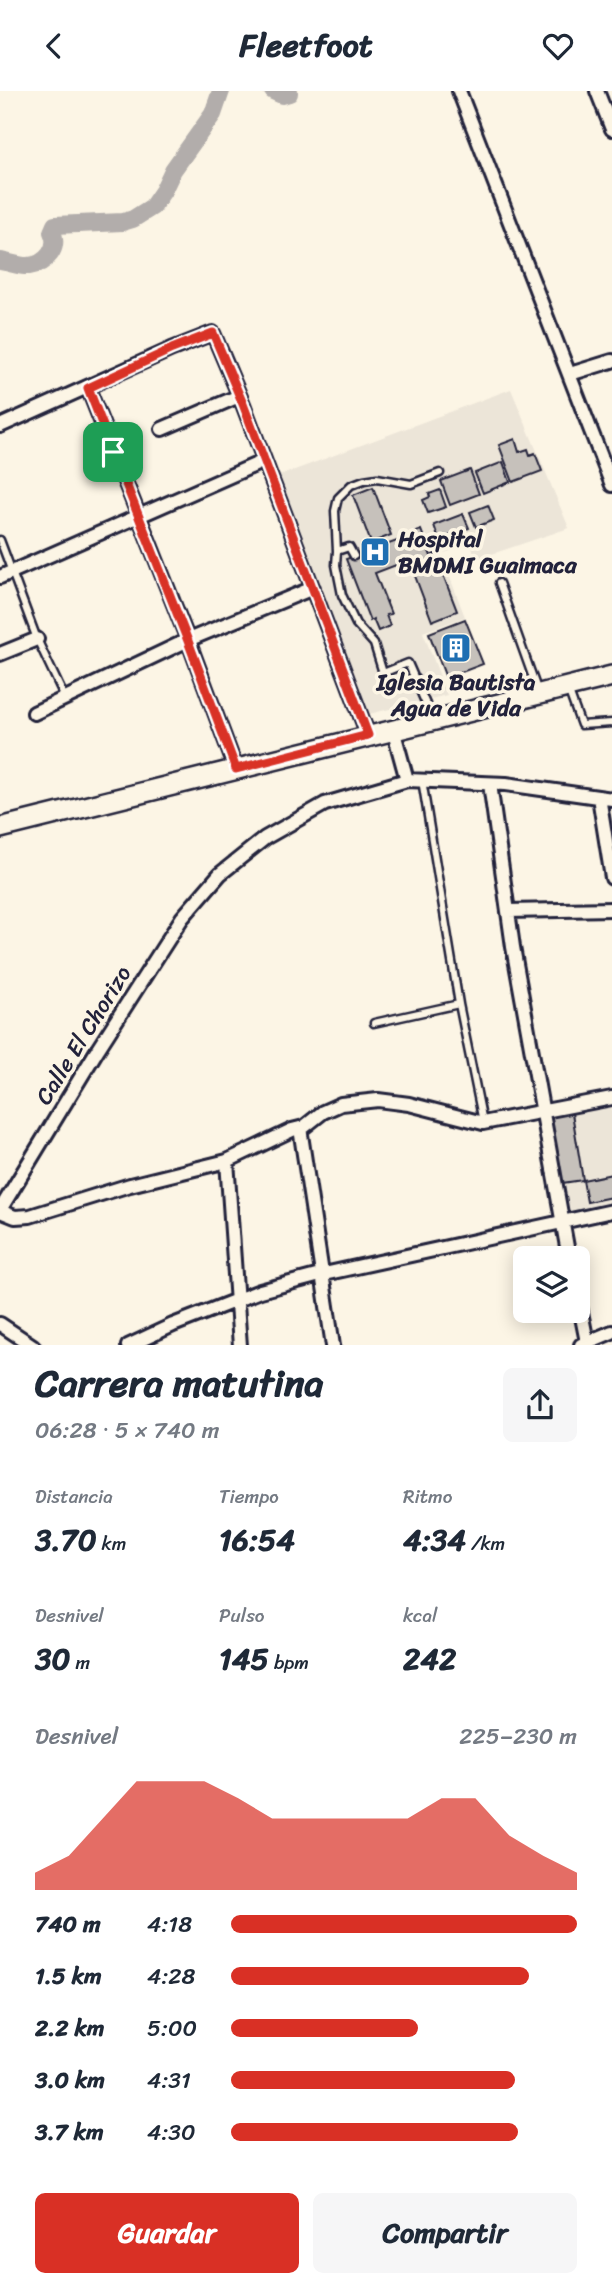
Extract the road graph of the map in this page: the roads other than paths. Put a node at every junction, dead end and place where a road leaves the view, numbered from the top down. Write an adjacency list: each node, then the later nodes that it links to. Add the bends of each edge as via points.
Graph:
1 (458, 91): 5 (street)
2 (597, 91): 3 (street)
3 (612, 129)
4 (612, 361): 5 (street)
5 (570, 374): 12 (street)
6 (88, 388): 7 (street, via 213,333); 8 (street); 13 (street)
7 (239, 396): 9 (street); 10 (street)
8 (0, 426)
9 (162, 429)
10 (264, 461): 13 (street); 19 (street)
11 (439, 473): 15 (lane, via 411,484 377,478 352,485 338,498 335,511)
12 (612, 485)
13 (139, 517): 17 (street); 21 (street)
14 (0, 540): 17 (lane)
15 (338, 551): 16 (lane, via 349,547); 28 (lane, via 342,595 356,624 374,644 383,673 408,663)
16 (354, 556)
17 (6, 574): 20 (lane)
18 (499, 583): 25 (lane)
19 (313, 588): 21 (street); 31 (street)
20 (37, 639): 22 (street); 26 (lane)
21 (188, 641): 26 (street); 32 (street)
22 (0, 654)
23 (612, 676): 24 (main road)
24 (568, 687): 25 (main road); 29 (lane, via 581,725)
25 (538, 694): 28 (main road)
26 (65, 698): 27 (street)
27 (34, 713)
28 (432, 720): 30 (main road)
29 (612, 723)
30 (393, 729): 31 (main road); 33 (street)
31 (368, 735): 32 (main road)
32 (236, 769): 37 (main road)
33 (408, 780): 34 (street, Calle El Chorizo); 48 (street, Calle El Chorizo, via 325,804 265,838 219,874 182,918)
34 (422, 780): 35 (street, Calle El Chorizo); 41 (lane)
35 (490, 784): 36 (street, Calle El Chorizo); 40 (street)
36 (606, 798): 38 (street)
37 (0, 828)
38 (612, 878)
39 (612, 909): 40 (street)
40 (508, 911): 44 (street)
41 (459, 1004): 42 (lane); 45 (lane)
42 (373, 1023)
43 (612, 1098): 44 (street)
44 (542, 1111): 45 (street); 50 (street)
45 (484, 1122): 46 (street, via 378,1100 341,1104)
46 (300, 1128): 47 (street); 52 (street)
47 (227, 1161): 48 (street, via 30,1216 15,1217); 53 (street)
48 (0, 1210)
49 (612, 1211): 50 (street)
50 (561, 1221): 51 (street); 52 (street)
51 (566, 1246)
52 (324, 1274): 53 (street); 61 (street)
53 (237, 1301): 59 (street); 60 (street)
54 (581, 1323): 57 (street)
55 (0, 1324): 58 (street)
56 (612, 1332): 57 (street)
57 (584, 1344)
58 (32, 1345)
59 (130, 1345)
60 (240, 1345)
61 (333, 1345)

